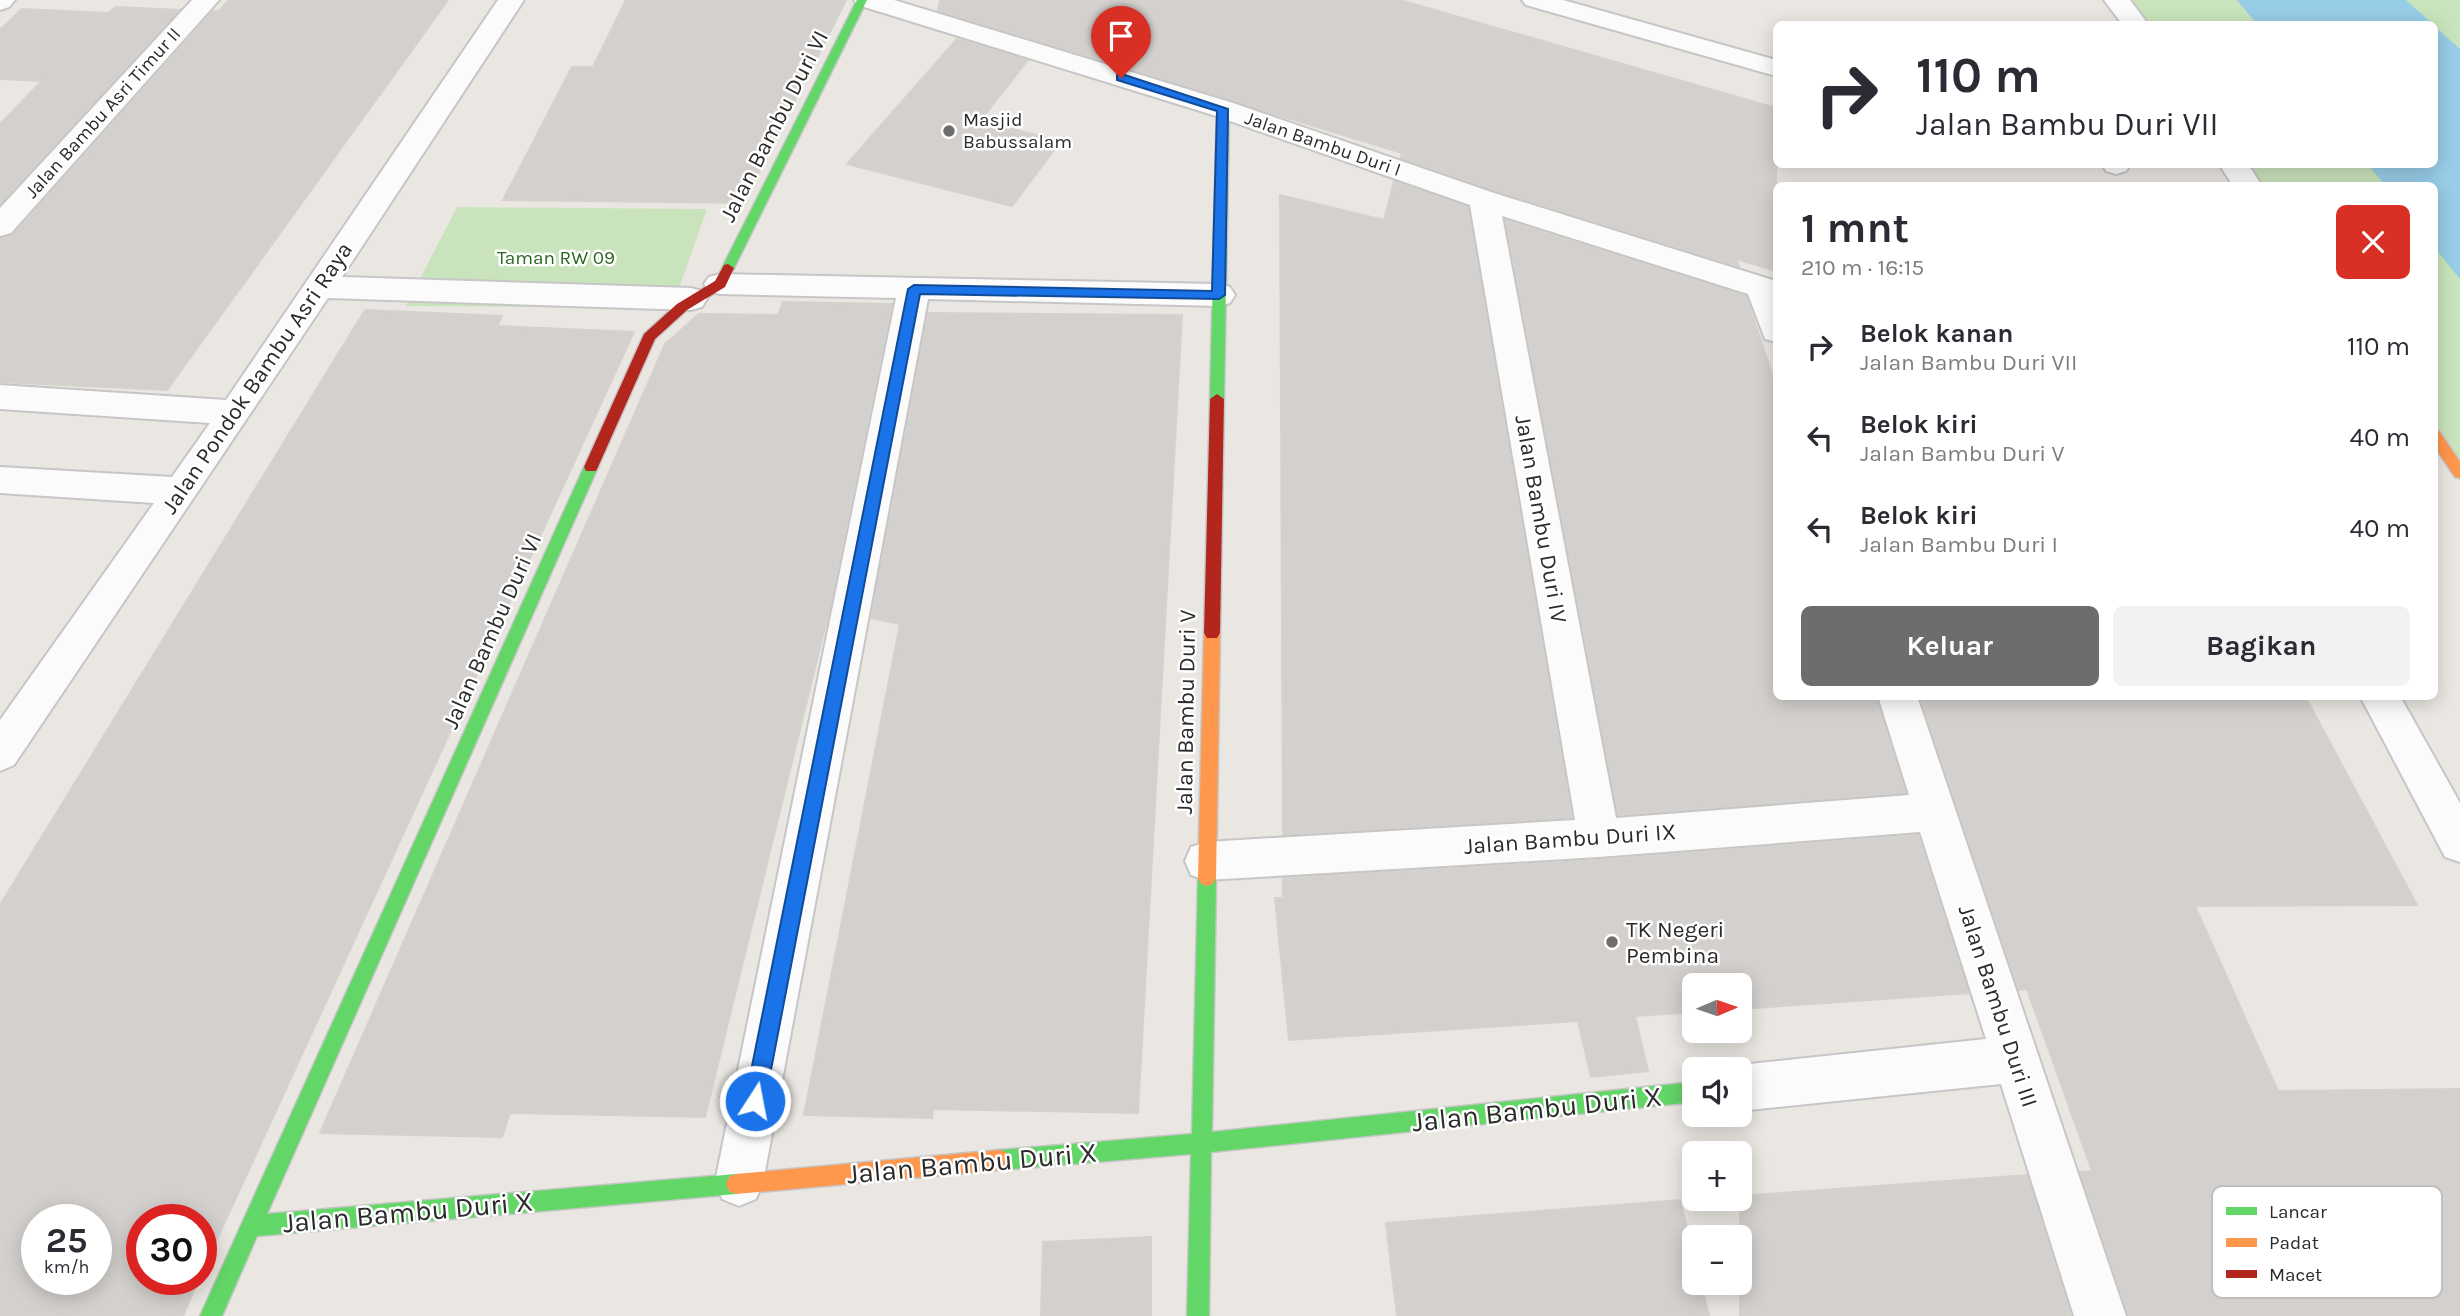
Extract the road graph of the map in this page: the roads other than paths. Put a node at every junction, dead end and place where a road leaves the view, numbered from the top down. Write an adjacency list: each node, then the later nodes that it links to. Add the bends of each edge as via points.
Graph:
1 (206, 0): 11 (street, Jalan Bambu Asri Timur II)
2 (511, 0): 13 (street, Jalan Pondok Bambu Asri Raya)
3 (862, 0): 12 (street, Jalan Bambu Duri VI)
4 (867, 0): 9 (street, Jalan Bambu Duri I)
5 (1535, 0): 8 (street)
6 (2118, 0): 7 (street)
7 (2133, 21)
8 (1773, 67)
9 (1223, 109): 10 (street, Jalan Bambu Duri I); 16 (street, Jalan Bambu Duri V)
10 (1484, 200): 15 (street, Jalan Bambu Duri I); 29 (street, Jalan Bambu Duri IV)
11 (0, 226)
12 (720, 284): 14 (street); 17 (street, Jalan Bambu Duri VI)
13 (319, 288): 17 (street); 20 (street, Jalan Pondok Bambu Asri Raya)
14 (914, 289): 16 (street); 36 (street)
15 (1769, 290): 18 (street)
16 (1219, 295): 31 (street, Jalan Bambu Duri V)
17 (691, 299): 37 (street, Jalan Bambu Duri VI, via 649,337)
18 (1773, 313)
19 (0, 397): 20 (street)
20 (235, 413): 24 (street, Jalan Pondok Bambu Asri Raya)
21 (2438, 441): 22 (street)
22 (2460, 473)
23 (0, 480): 24 (street)
24 (180, 491): 27 (street, Jalan Pondok Bambu Asri Raya)
25 (1897, 700): 28 (street, Jalan Bambu Duri III)
26 (2381, 700): 30 (street)
27 (0, 753)
28 (1934, 812): 29 (street, Jalan Bambu Duri IX); 32 (street, Jalan Bambu Duri III)
29 (1599, 838): 31 (street, Jalan Bambu Duri IX)
30 (2460, 844)
31 (1206, 862): 35 (street, Jalan Bambu Duri V)
32 (2016, 1059): 33 (street); 40 (street, Jalan Bambu Duri III)
33 (1752, 1087)
34 (1682, 1094): 35 (street, Jalan Bambu Duri X)
35 (1200, 1143): 36 (street, Jalan Bambu Duri X); 39 (street, Jalan Bambu Duri V)
36 (739, 1182): 37 (street, Jalan Bambu Duri X)
37 (250, 1226): 38 (street, Jalan Bambu Duri VI)
38 (211, 1316)
39 (1198, 1316)
40 (2100, 1316)

